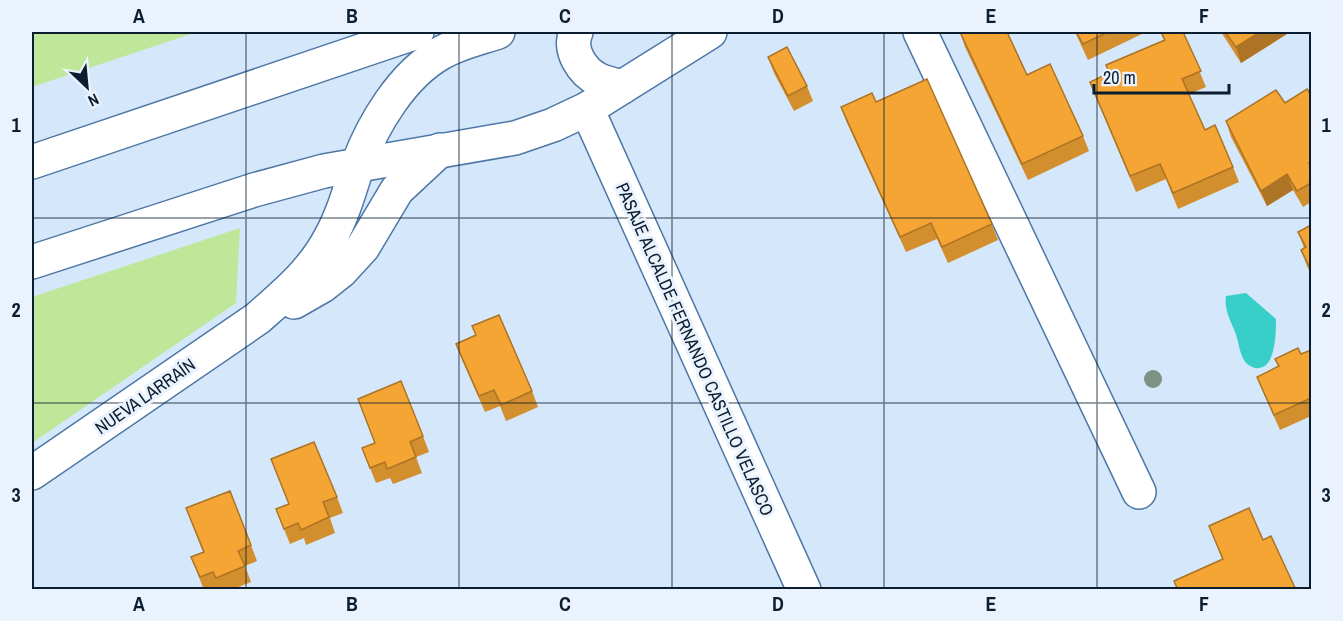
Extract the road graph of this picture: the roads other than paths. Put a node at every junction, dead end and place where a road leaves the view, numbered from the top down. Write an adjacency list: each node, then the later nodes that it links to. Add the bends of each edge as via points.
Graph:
1 (417, 32): 9 (street)
2 (498, 32): 10 (street, NUEVA LARRAÍN, via 441,53 413,76 392,99 368,137)
3 (576, 32): 6 (street, via 576,55 585,70 598,80)
4 (710, 32): 6 (street)
5 (920, 32): 14 (street)
6 (622, 87): 7 (street)
7 (587, 109): 8 (street, via 515,138); 15 (street, PASAJE ALCALDE FERNANDO CASTILLO VELASCO)
8 (440, 150): 10 (street); 12 (street, NUEVA LARRAÍN, via 397,190 363,247 341,271 305,297)
9 (32, 162)
10 (358, 164): 11 (street, via 254,190); 12 (street, NUEVA LARRAÍN, via 342,212 320,255 290,290)
11 (32, 262)
12 (258, 318): 13 (street, NUEVA LARRAÍN)
13 (32, 473)
14 (1139, 492)
15 (804, 590)

